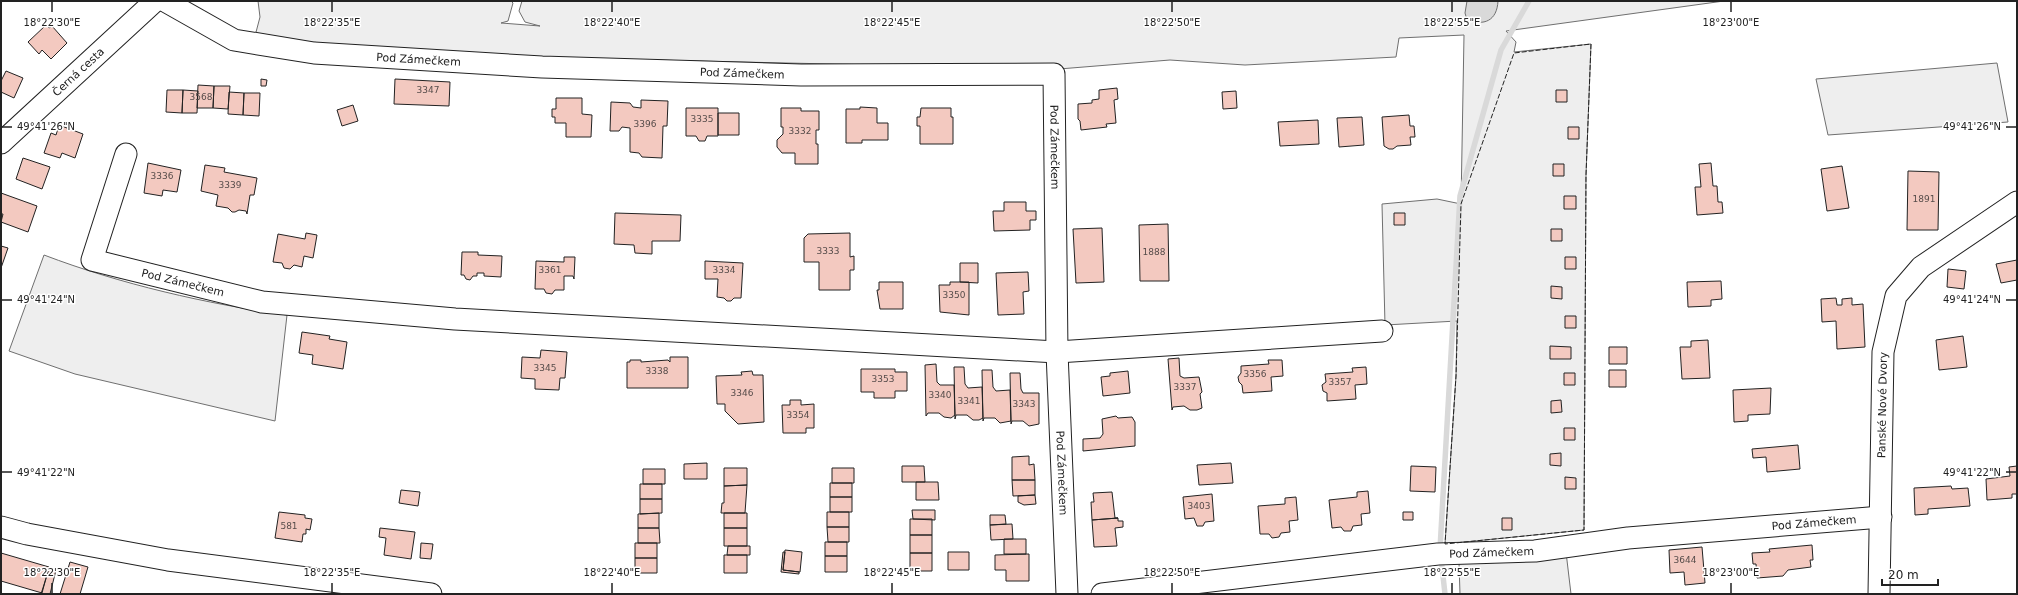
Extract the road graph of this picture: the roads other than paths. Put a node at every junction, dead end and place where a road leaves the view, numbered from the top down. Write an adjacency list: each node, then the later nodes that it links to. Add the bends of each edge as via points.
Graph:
1 (155, 1): 3 (street, Černá cesta)
2 (165, 1): 7 (street, Pod Zámečkem, via 234,40 314,54 542,68 778,75 1054,74)
3 (1, 143)
4 (126, 154): 7 (street, Pod Zámečkem, via 92,260 262,302 455,319)
5 (2017, 202): 8 (street, Panské Nové Dvory, via 1922,267 1896,296 1883,352)
6 (1382, 331): 7 (street, Pod Zámečkem)
7 (1057, 352): 11 (street, Pod Zámečkem)
8 (1881, 517): 12 (street, Pod Zámečkem, via 1628,538 1535,551 1440,554); 13 (street, Panské Nové Dvory)
9 (1, 527): 10 (street, via 168,560)
10 (431, 594)
11 (1067, 594)
12 (1102, 594)
13 (1879, 594)

